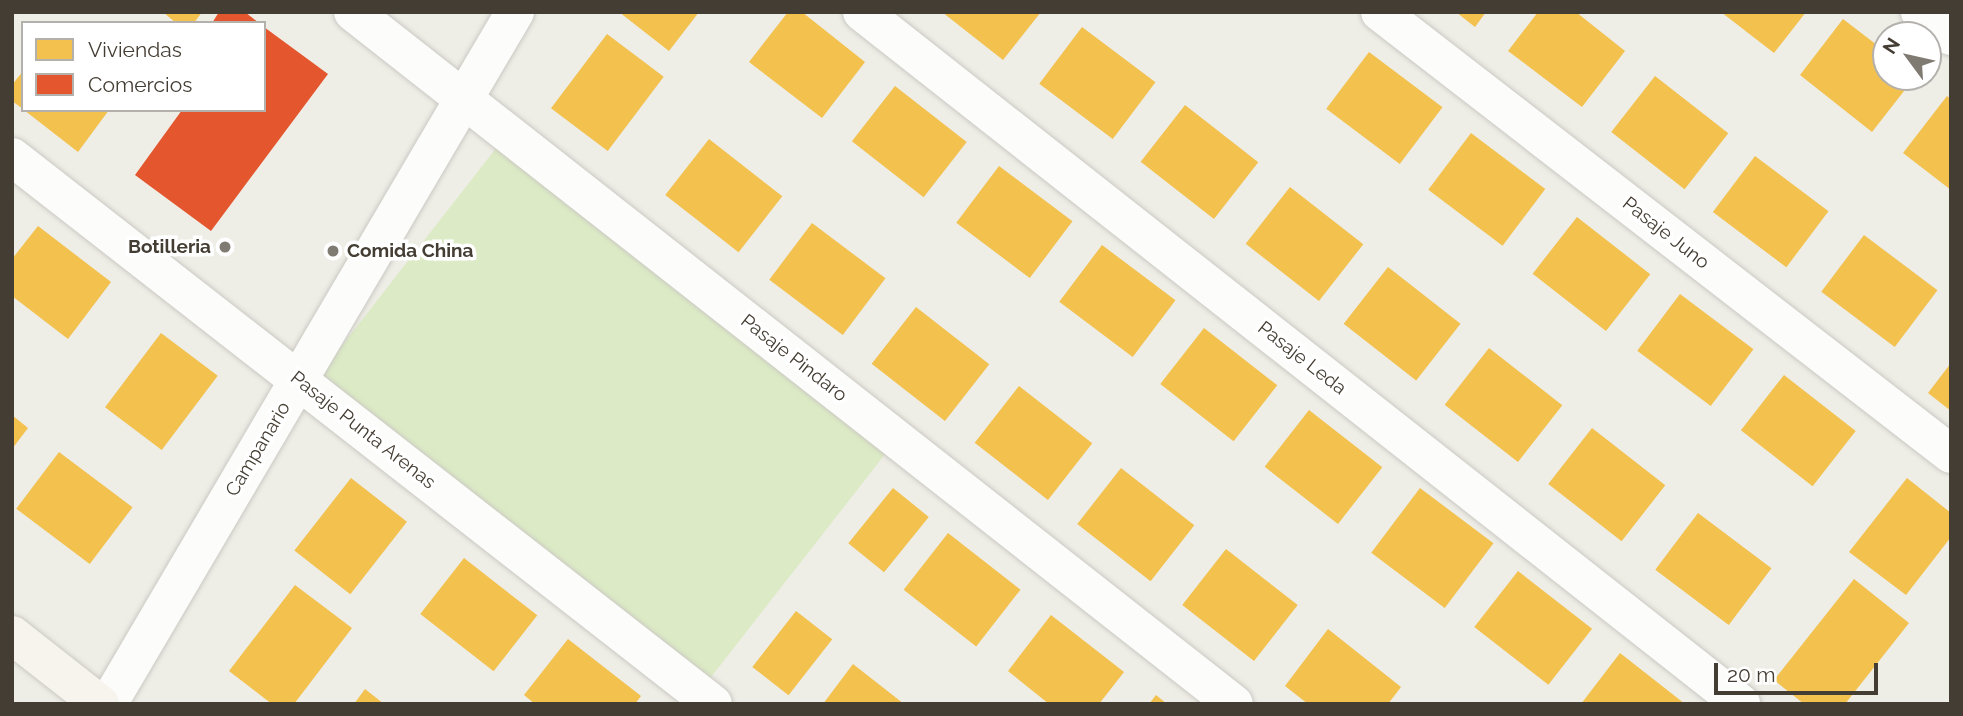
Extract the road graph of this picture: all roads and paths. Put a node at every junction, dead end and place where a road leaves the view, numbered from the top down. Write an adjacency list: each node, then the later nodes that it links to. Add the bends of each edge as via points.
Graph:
1 (353, 12): 7 (street, Pasaje Pindaro)
2 (515, 12): 7 (street, Campanario)
3 (862, 12): 16 (street, Pasaje Leda)
4 (1380, 12): 10 (street, Pasaje Juno)
5 (1920, 12): 6 (street)
6 (1951, 36)
7 (464, 98): 9 (street, Campanario); 15 (street, Pasaje Pindaro)
8 (12, 157): 9 (street, Pasaje Punta Arenas)
9 (299, 380): 13 (street, Campanario); 14 (street, Pasaje Punta Arenas)
10 (1951, 453)
11 (12, 635): 12 (street)
12 (100, 704)
13 (108, 704)
14 (713, 704)
15 (1234, 704)
16 (1741, 704)

